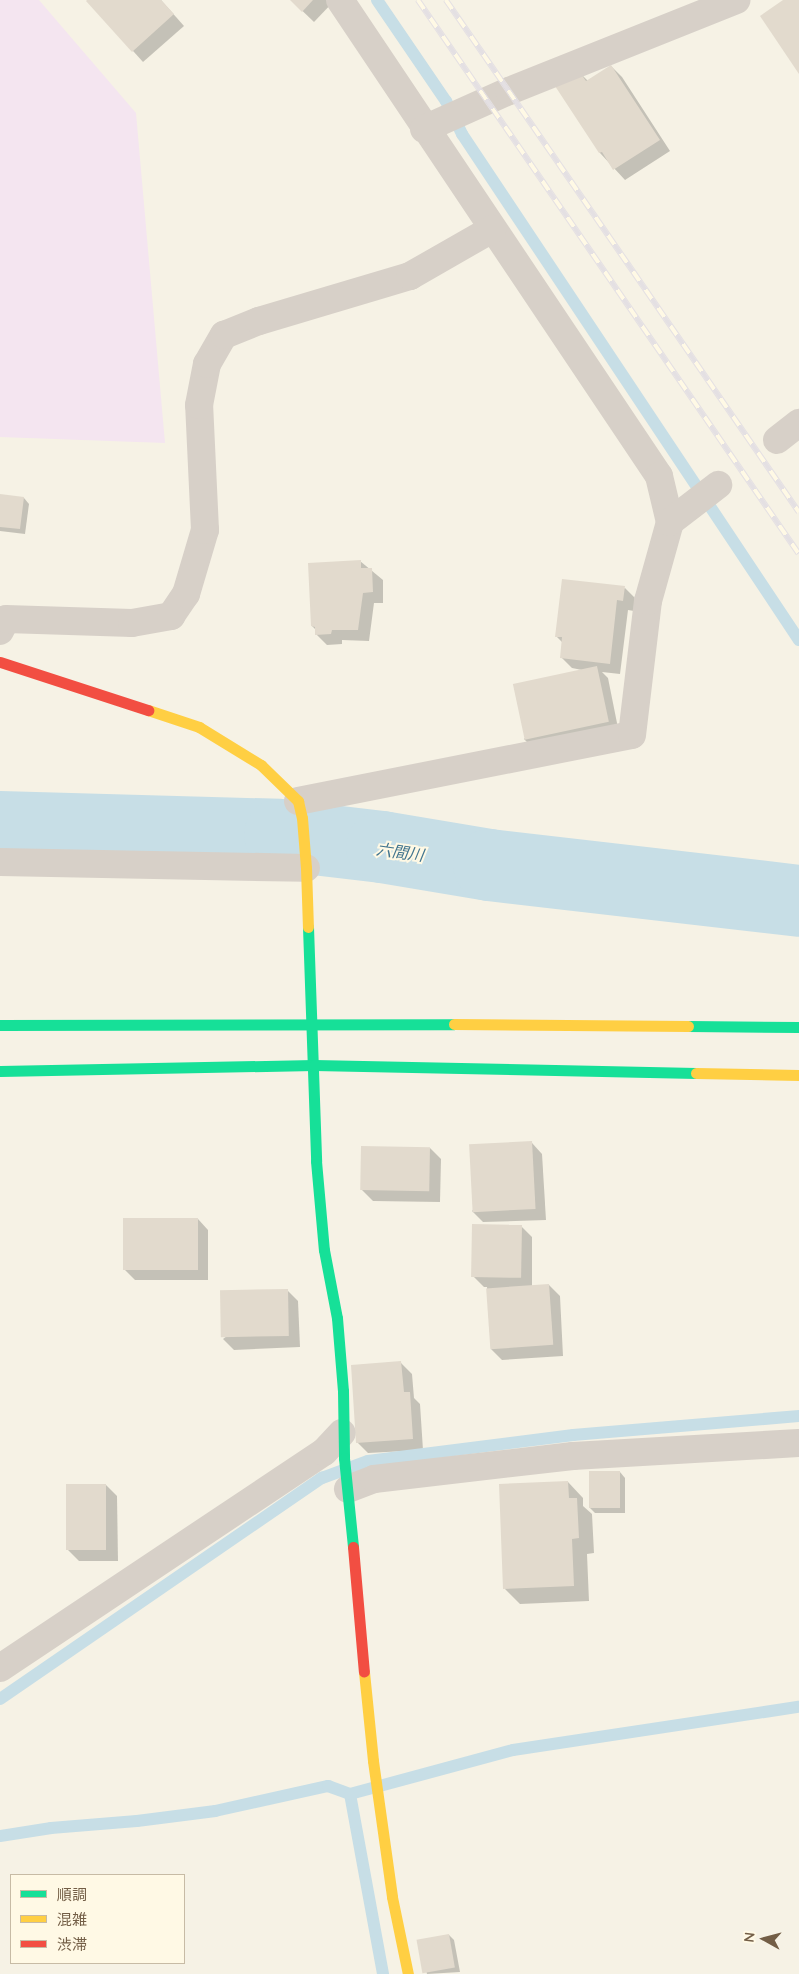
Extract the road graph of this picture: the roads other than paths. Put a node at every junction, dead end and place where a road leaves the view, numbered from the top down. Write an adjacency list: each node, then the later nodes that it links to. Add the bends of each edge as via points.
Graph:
1 (340, 0): 3 (street)
2 (737, 0): 3 (street, via 509,91)
3 (444, 121): 4 (street)
4 (492, 229): 8 (street, via 659,476); 9 (street, via 410,276 259,321 224,335 207,364 199,405 205,530 186,594 171,616 132,623 6,618)
5 (799, 423): 6 (street)
6 (777, 440)
7 (708, 492): 8 (street)
8 (670, 522): 11 (street, via 648,601 632,735)
9 (0, 631)
10 (0, 662): 11 (street, via 199,727 261,765)
11 (300, 810): 13 (street)
12 (0, 862): 13 (street)
13 (306, 863): 14 (street)
14 (312, 1023): 15 (street); 16 (street); 17 (street)
15 (0, 1025)
16 (799, 1027)
17 (314, 1065): 18 (street); 19 (street); 21 (street, via 316,1161 324,1250 337,1318 344,1391)
18 (0, 1071)
19 (799, 1075)
20 (799, 1443): 22 (street, via 573,1456)
21 (343, 1446): 22 (street); 23 (street, via 324,1452)
22 (348, 1484): 24 (street, via 375,1773 392,1898)
23 (0, 1668)
24 (408, 1974)

